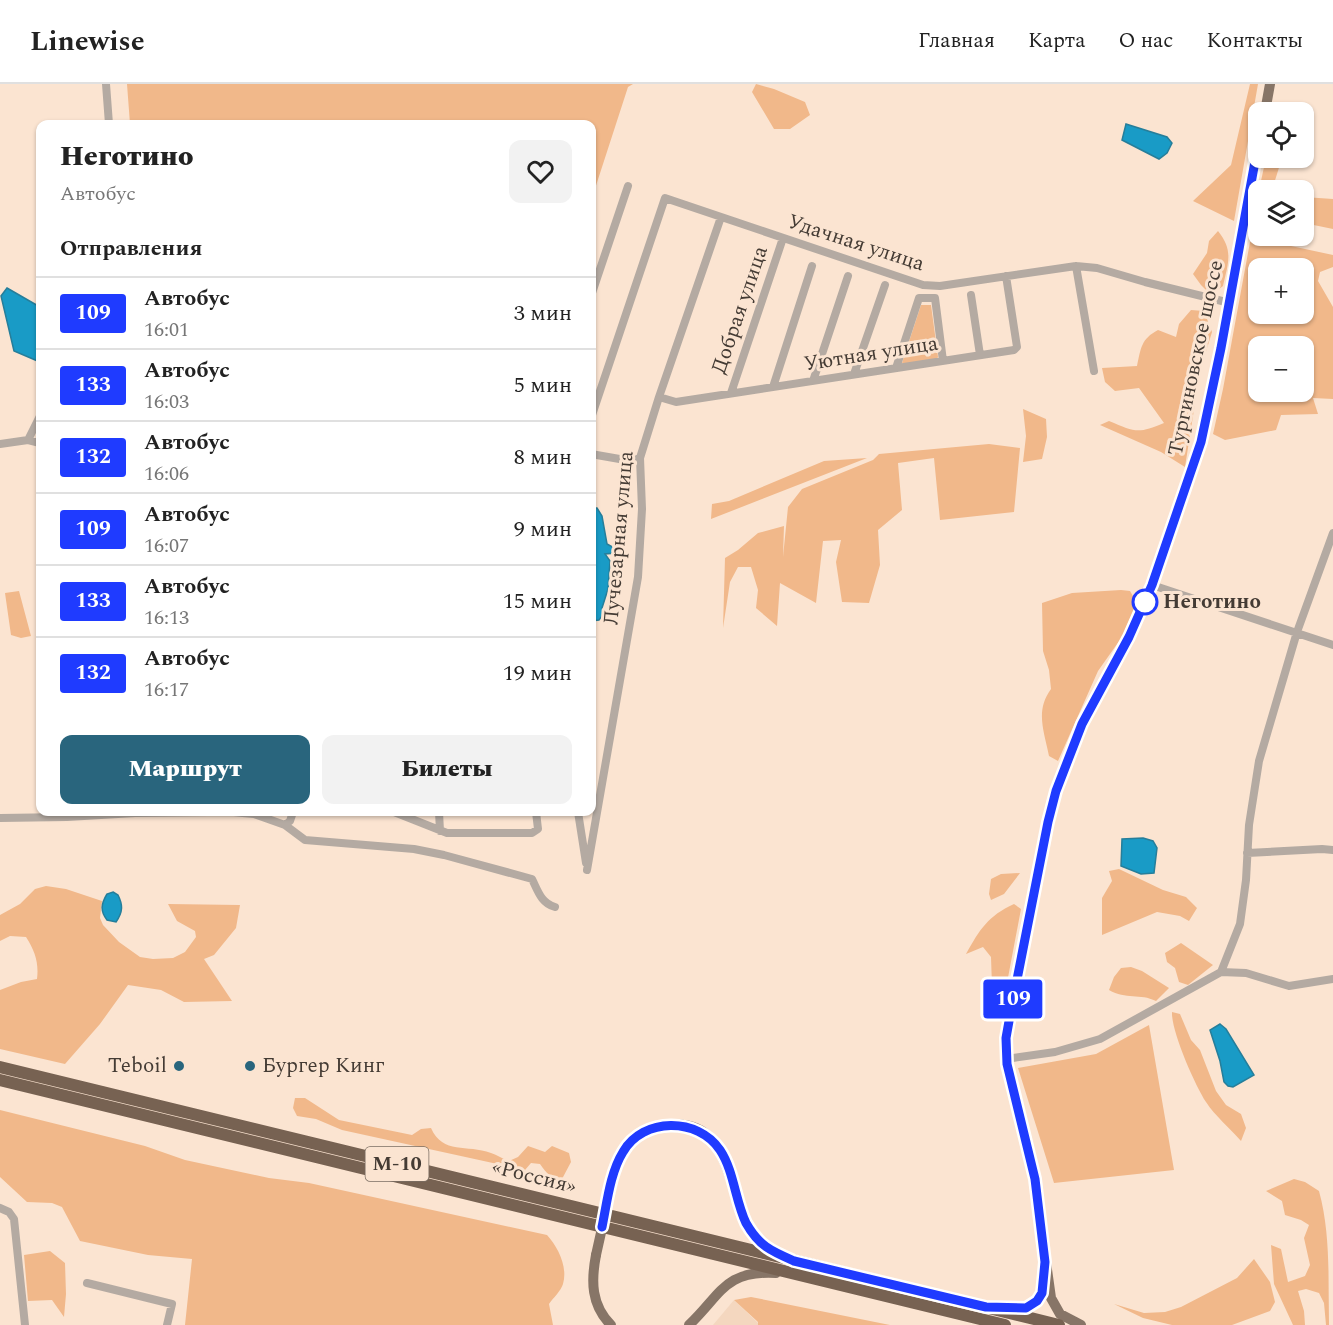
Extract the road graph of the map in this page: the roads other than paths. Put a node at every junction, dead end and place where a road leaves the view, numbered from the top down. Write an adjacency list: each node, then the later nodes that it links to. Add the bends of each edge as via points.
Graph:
1 (106, 84): 4 (street)
2 (1270, 84): 3 (main road)
3 (1267, 102)
4 (109, 120)
5 (1254, 168): 16 (main road, Тургиновское шоссе)
6 (628, 186): 13 (street)
7 (721, 217): 8 (street, Удачная улица); 25 (street, Лучезарная улица); 26 (street, Удачная улица, via 665,198)
8 (783, 238): 12 (street, Удачная улица, via 923,285); 24 (street, Добрая улица)
9 (812, 266): 23 (street)
10 (1076, 266): 12 (street, Удачная улица); 16 (street, Удачная улица); 20 (street)
11 (848, 276): 22 (street)
12 (1006, 276): 17 (street, Уютная улица, via 1017,348)
13 (596, 281)
14 (885, 285): 21 (street)
15 (971, 295): 17 (street)
16 (1230, 303): 34 (main road, Тургиновское шоссе, via 1204,430)
17 (980, 356): 18 (street, Уютная улица)
18 (943, 361): 19 (street, Уютная улица); 19 (street, via 934,298 919,298)
19 (896, 368): 21 (street, Уютная улица)
20 (1094, 371)
21 (854, 374): 22 (street, Уютная улица)
22 (813, 381): 23 (street, Уютная улица)
23 (773, 387): 24 (street, Уютная улица)
24 (730, 393): 25 (street, Уютная улица, via 676,402)
25 (659, 397): 32 (street, Лучезарная улица)
26 (596, 403)
27 (36, 423): 28 (street)
28 (27, 440): 29 (street); 30 (street)
29 (36, 442)
30 (0, 444)
31 (596, 455): 32 (street, via 631,461)
32 (640, 458): 43 (street, Лучезарная улица, via 638,577 587,870)
33 (1333, 533): 35 (street)
34 (1152, 585): 35 (street); 52 (main road, Тургиновское шоссе, via 1082,724 1056,791 1007,1034)
35 (1297, 632): 36 (street); 48 (street, via 1260,761)
36 (1333, 645)
37 (84, 816): 44 (street)
38 (260, 816): 45 (street)
39 (292, 816): 45 (street)
40 (404, 816): 46 (street)
41 (439, 816): 46 (street)
42 (537, 816): 46 (street, via 536,832 532,833)
43 (579, 816)
44 (0, 818)
45 (285, 825): 49 (street, via 305,840 414,849 532,879 540,897)
46 (440, 831)
47 (1333, 850): 48 (street)
48 (1247, 853): 50 (street, via 1240,924)
49 (555, 908)
50 (1221, 972): 51 (street, via 1246,973 1289,986); 52 (street, via 1100,1039 1055,1052)
51 (1333, 979)
52 (1006, 1059): 56 (main road, Тургиновское шоссе, via 1032,1162)
53 (0, 1067): 57 (highway, «Россия» / М-10)
54 (0, 1080): 57 (highway, «Россия» / М-10)
55 (0, 1208): 60 (street, via 14,1219)
56 (1045, 1262): 59 (main road, Тургиновское шоссе, via 1044,1289 1034,1304 1021,1309); 66 (main road, Тургиновское шоссе, via 1054,1306 1062,1316)
57 (793, 1267): 59 (highway, «Россия» / М-10); 62 (main road, bridge, via 752,1233 742,1215 725,1159 715,1143 686,1125 644,1132 624,1149 596,1255 595,1302); 63 (main road, via 734,1280 720,1289); 64 (highway, «Россия» / М-10)
58 (87, 1284): 61 (street, via 172,1304)
59 (986, 1307): 65 (highway, «Россия» / М-10)
60 (25, 1325)
61 (167, 1325)
62 (611, 1325)
63 (689, 1325)
64 (1005, 1325)
65 (1059, 1325)
66 (1081, 1325)

